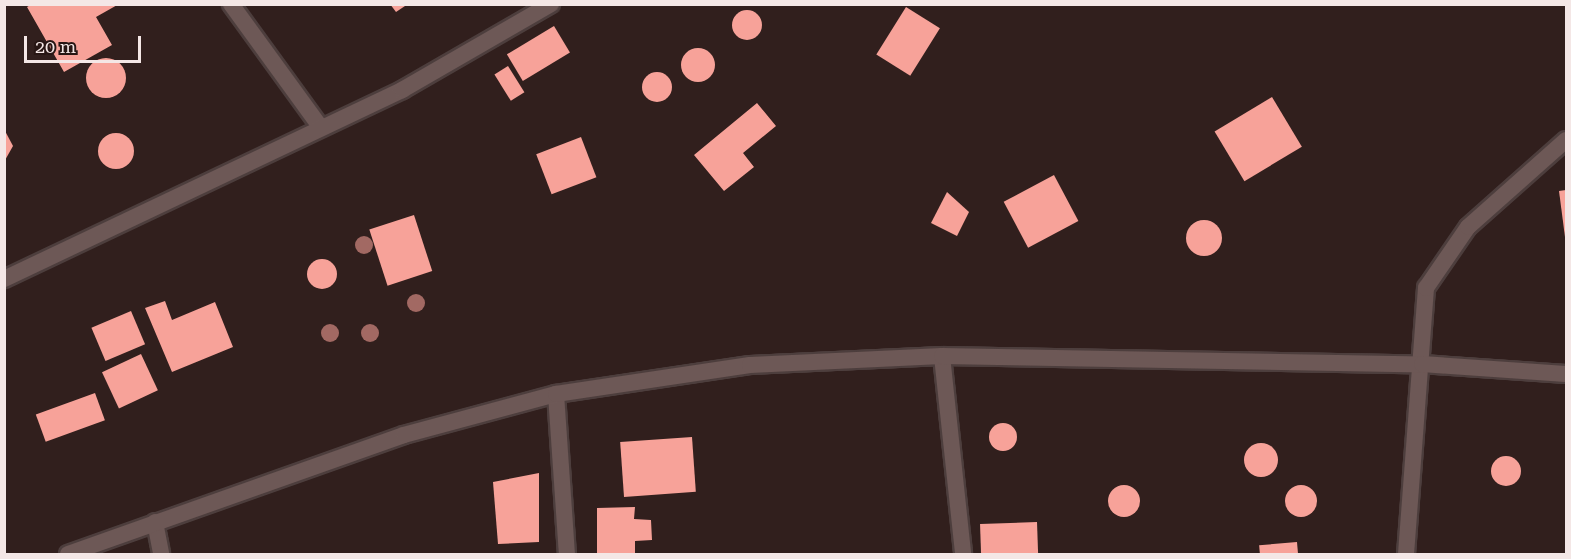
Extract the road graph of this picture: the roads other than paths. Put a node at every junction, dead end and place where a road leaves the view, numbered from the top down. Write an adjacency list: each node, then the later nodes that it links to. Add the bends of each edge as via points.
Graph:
1 (231, 4): 3 (street)
2 (550, 4): 3 (street, via 402,90)
3 (321, 128): 5 (street)
4 (1566, 140): 7 (street, via 1468,227 1426,288)
5 (4, 279)
6 (942, 356): 7 (street); 9 (street, via 750,365); 14 (street)
7 (1422, 364): 8 (street); 15 (street)
8 (1566, 374)
9 (555, 394): 10 (street, via 404,435); 13 (street)
10 (155, 522): 11 (street); 12 (street)
11 (68, 555)
12 (161, 555)
13 (567, 555)
14 (963, 555)
15 (1406, 555)

